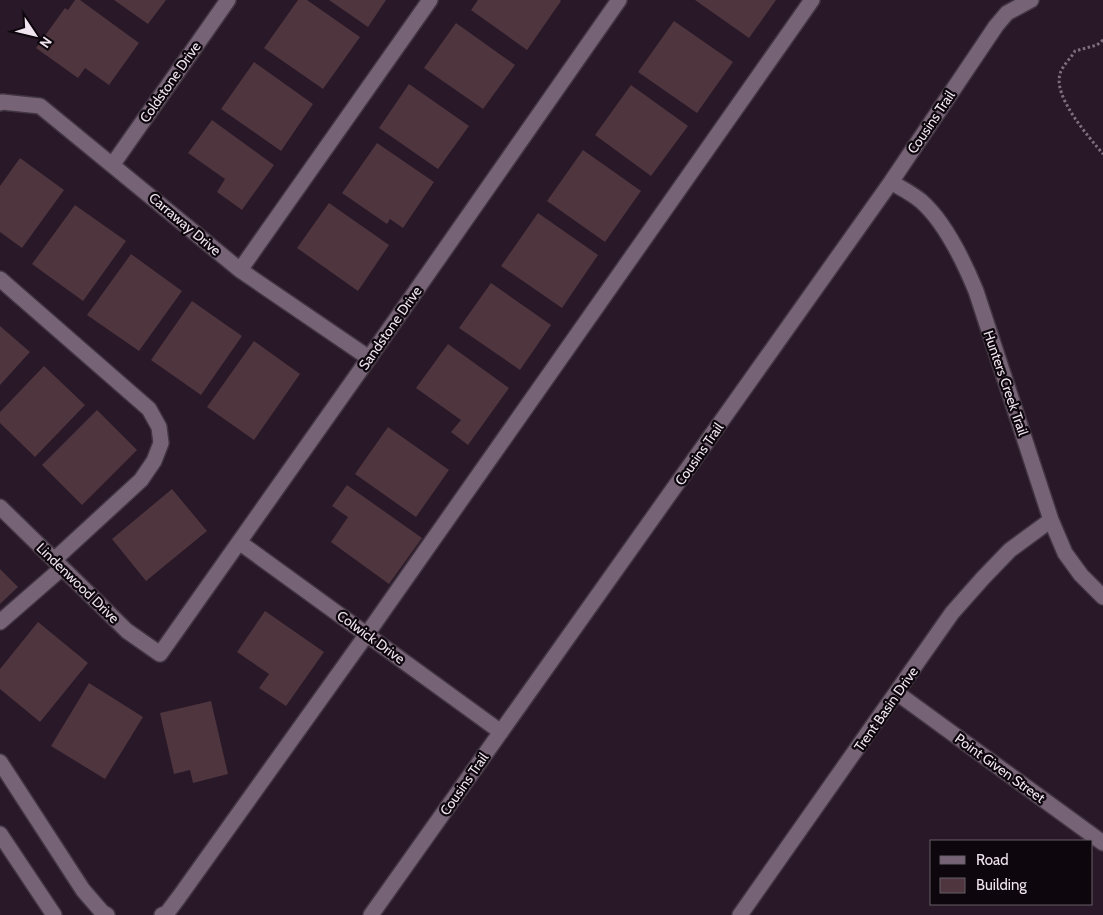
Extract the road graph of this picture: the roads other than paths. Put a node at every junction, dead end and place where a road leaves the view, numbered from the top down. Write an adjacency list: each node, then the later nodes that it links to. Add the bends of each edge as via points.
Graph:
1 (228, 0): 7 (street, Coldstone Drive)
2 (430, 0): 9 (street)
3 (619, 0): 11 (street, Sandstone Drive)
4 (812, 0): 18 (street)
5 (1031, 0): 8 (street, Cousins Trail, via 1007,13 996,26)
6 (0, 103): 7 (street, Carraway Drive, via 40,106)
7 (112, 164): 9 (street, Carraway Drive)
8 (891, 182): 13 (street, Hunters Creek Trail, via 921,201 963,259); 21 (street, Cousins Trail)
9 (240, 270): 11 (street, Carraway Drive)
10 (0, 279): 15 (street, via 149,409 159,426 161,443 141,480)
11 (369, 358): 14 (street, Sandstone Drive)
12 (0, 507): 15 (street, Lindenwood Drive)
13 (1051, 520): 16 (street, Hunters Creek Trail, via 1065,553 1081,575); 20 (street, Trent Basin Drive, via 1010,550 982,578 952,613)
14 (239, 542): 18 (street, Colwick Drive); 19 (street, Sandstone Drive)
15 (58, 564): 17 (street); 19 (street, Lindenwood Drive, via 127,631)
16 (1103, 596)
17 (0, 622)
18 (367, 634): 21 (street, Colwick Drive); 27 (street, via 179,897)
19 (160, 654)
20 (897, 693): 24 (street, Point Given Street); 29 (street, Trent Basin Drive)
21 (501, 732): 28 (street, Cousins Trail)
22 (0, 762): 26 (street, via 83,890)
23 (0, 834): 25 (street)
24 (1103, 843)
25 (54, 915)
26 (107, 915)
27 (162, 915)
28 (371, 915)
29 (740, 915)

